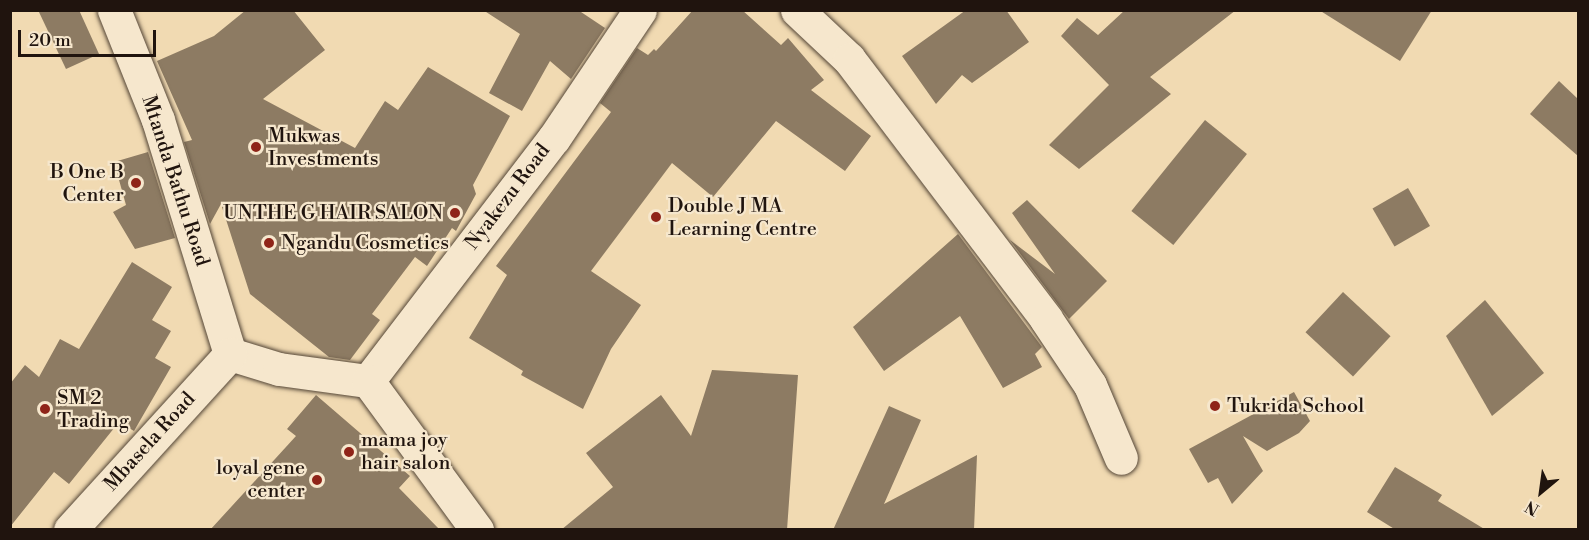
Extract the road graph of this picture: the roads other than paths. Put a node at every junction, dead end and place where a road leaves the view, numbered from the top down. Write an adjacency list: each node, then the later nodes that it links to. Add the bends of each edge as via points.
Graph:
1 (114, 10): 4 (street, Mtanda Bathu Road, via 158,120)
2 (640, 10): 5 (street, Nyakezu Road, via 554,138)
3 (797, 10): 6 (street, via 849,59 1046,319 1090,385)
4 (230, 354): 5 (street, via 279,369); 7 (street, Mbasela Road)
5 (368, 381): 8 (street)
6 (1121, 458)
7 (70, 530)
8 (477, 530)

